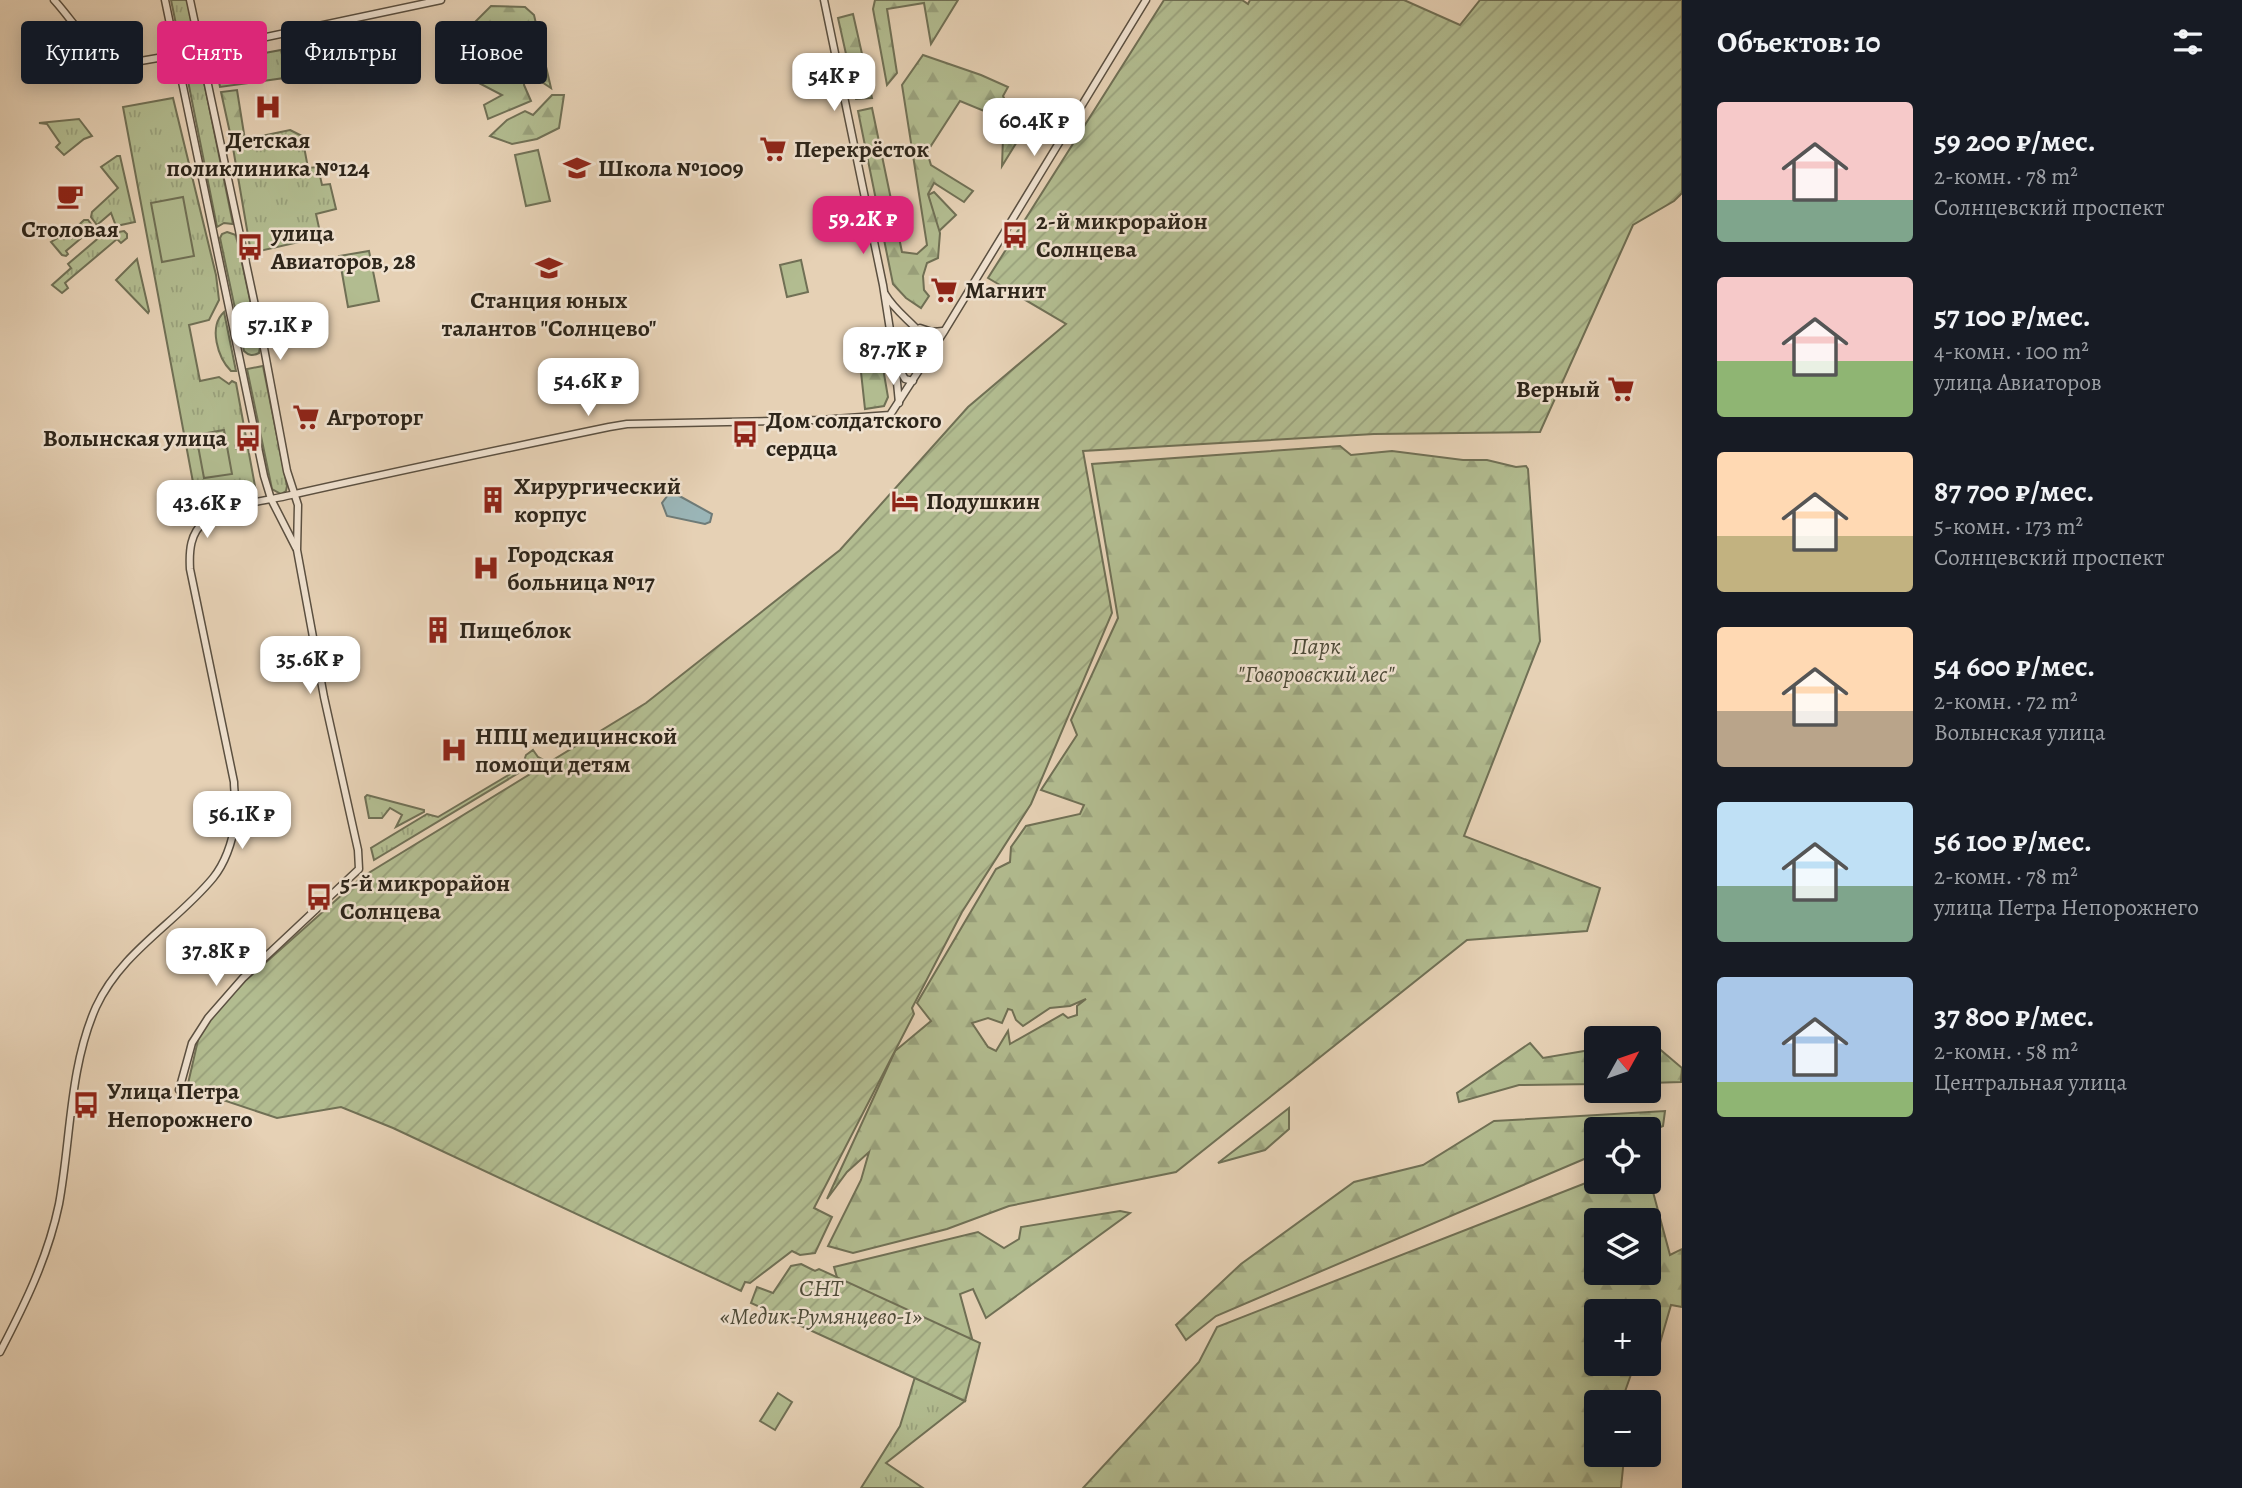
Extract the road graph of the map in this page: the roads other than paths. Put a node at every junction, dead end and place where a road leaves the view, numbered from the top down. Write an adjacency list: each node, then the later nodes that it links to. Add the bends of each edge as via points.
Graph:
1 (54, 0): 10 (street, via 112,62)
2 (165, 0): 7 (street)
3 (190, 0): 8 (street)
4 (441, 0): 9 (street)
5 (824, 0): 13 (street)
6 (1146, 0): 15 (street)
7 (169, 21)
8 (195, 21)
9 (267, 37)
10 (157, 59)
11 (182, 84): 21 (street)
12 (208, 84): 20 (street)
13 (883, 285): 14 (street, via 893,305); 17 (street)
14 (919, 328): 15 (street); 16 (street)
15 (945, 331): 16 (street)
16 (932, 349): 18 (street)
17 (895, 362): 18 (street, via 905,379); 19 (street)
18 (913, 382): 19 (street)
19 (899, 403): 20 (street, via 887,416 627,424)
20 (293, 495): 21 (street); 22 (street, via 298,505)
21 (271, 499): 22 (street); 24 (street, via 213,515 200,527 189,550 234,782 236,817 229,848 215,876 121,966 97,1005 82,1046 53,1227 33,1287)
22 (297, 550): 23 (street, via 359,869 243,978 208,1018 192,1043)
23 (178, 1090)
24 (0, 1352)

